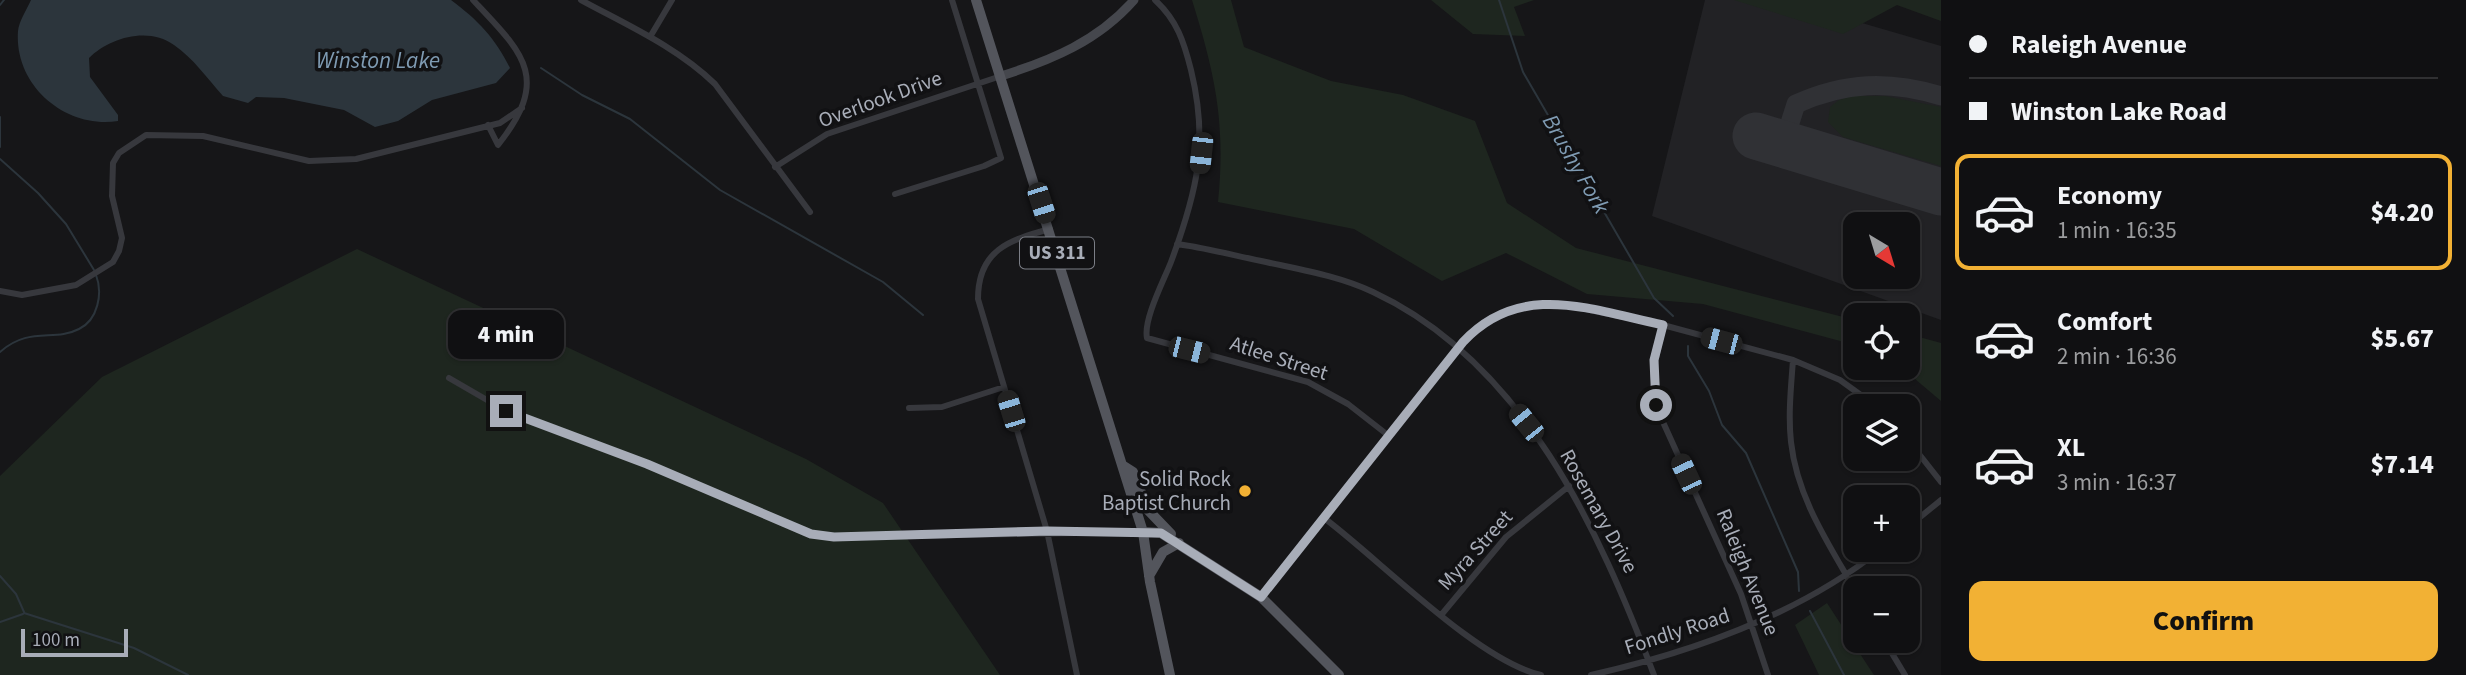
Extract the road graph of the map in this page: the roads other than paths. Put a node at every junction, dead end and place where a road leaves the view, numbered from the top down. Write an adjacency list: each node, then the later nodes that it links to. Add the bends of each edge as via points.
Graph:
1 (473, 0): 11 (street, via 521,55 527,77)
2 (581, 0): 8 (street)
3 (672, 0): 8 (street)
4 (953, 0): 10 (street)
5 (976, 0): 9 (main road, US 311)
6 (1134, 0): 9 (street, via 1105,28 1071,50)
7 (1155, 0): 17 (street, via 1183,41 1200,117 1199,169)
8 (650, 37): 13 (street, via 697,66 715,84)
9 (1001, 76): 10 (street, Overlook Drive); 16 (main road, US 311)
10 (979, 84): 13 (street, Overlook Drive, via 827,134); 14 (street, via 1001,158)
11 (522, 108): 12 (street); 12 (street, via 498,145)
12 (488, 125): 18 (street, via 356,159 309,161 203,136 146,135 119,153 113,163 112,196 122,238 113,262 76,285 22,295)
13 (775, 167): 15 (street)
14 (895, 194)
15 (810, 212)
16 (1050, 229): 23 (street, via 1008,240 985,267 978,284 978,299); 28 (main road, US 311)
17 (1177, 244): 20 (street, Rosemary Drive, via 1352,283 1415,314); 26 (street, Atlee Street, via 1147,338 1300,379 1348,404)
18 (0, 291)
19 (1663, 325): 20 (street, via 1560,304 1531,304 1488,321); 21 (street); 43 (street, Raleigh Avenue, via 1653,373 1658,411)
20 (1459, 347): 26 (street); 30 (street, Rosemary Drive, via 1536,436)
21 (1793, 360): 24 (street, via 1840,380); 39 (street, via 1790,428 1795,463 1809,506)
22 (449, 378): 34 (street, via 506,411 647,464 811,534)
23 (1004, 387): 25 (street, via 942,407); 34 (street)
24 (1859, 394)
25 (909, 408)
26 (1389, 436): 33 (street)
27 (1920, 455): 29 (street)
28 (1122, 465): 35 (main road, US 311); 36 (main road, via 1133,472 1148,510)
29 (1941, 482)
30 (1569, 486): 42 (street, Myra Street, via 1506,537); 45 (street, Rosemary Drive, via 1617,578)
31 (1941, 500): 32 (street)
32 (1920, 517)
33 (1324, 518): 41 (street); 42 (street)
34 (1047, 531): 35 (street); 46 (street)
35 (1143, 532): 36 (main road, via 1161,533); 38 (main road, US 311)
36 (1179, 543): 38 (main road, via 1163,552); 41 (main road)
37 (1865, 562): 39 (street, Fondly Road)
38 (1149, 576): 47 (main road, US 311)
39 (1847, 576)
40 (1843, 578): 43 (street, Fondly Road)
41 (1261, 597): 48 (main road)
42 (1442, 614): 49 (street, via 1508,662)
43 (1753, 624): 45 (street, Fondly Road); 52 (street, Raleigh Avenue)
44 (1892, 653): 53 (street)
45 (1648, 659): 50 (street, Fondly Road); 51 (street, Rosemary Drive)
46 (1077, 675)
47 (1170, 675)
48 (1339, 675)
49 (1541, 675)
50 (1591, 675)
51 (1654, 675)
52 (1768, 675)
53 (1905, 675)

